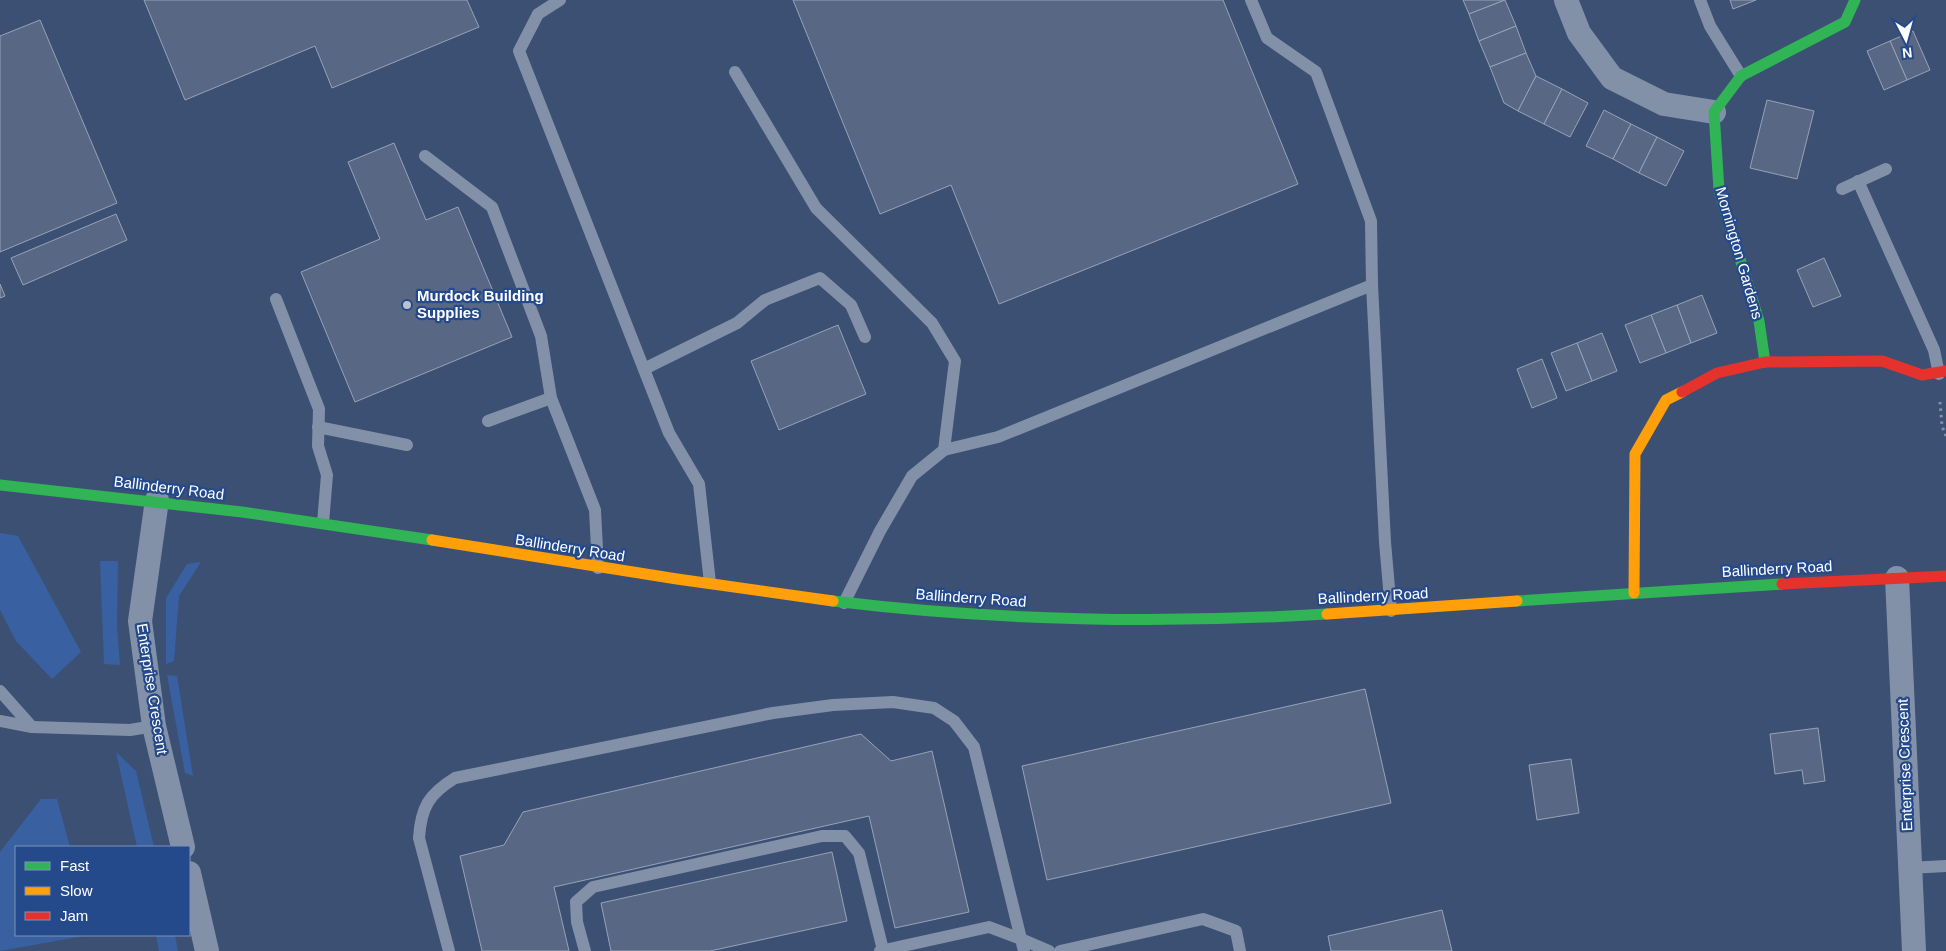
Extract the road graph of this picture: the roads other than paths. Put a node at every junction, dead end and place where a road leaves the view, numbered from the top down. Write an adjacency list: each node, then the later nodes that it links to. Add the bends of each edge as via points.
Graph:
1 (560, 0): 17 (lane, via 538,14 519,52)
2 (1251, 0): 13 (lane, via 1266,38 1316,72 1371,221)
3 (1566, 0): 8 (street, via 1579,33 1612,78 1664,104)
4 (1700, 0): 7 (lane, via 1710,26)
5 (1855, 0): 7 (main road, via 1845,22)
6 (736, 72): 23 (lane, via 816,208 932,323 955,361)
7 (1741, 76): 8 (main road)
8 (1714, 112): 16 (main road, Mornington Gardens, via 1719,190 1759,321)
9 (425, 156): 19 (lane, via 492,207 541,336)
10 (1886, 169): 11 (lane)
11 (1858, 181): 12 (lane); 18 (lane)
12 (1842, 189)
13 (1372, 285): 23 (lane, via 998,437); 33 (lane)
14 (276, 299): 21 (lane, via 319,408)
15 (865, 337): 17 (lane, via 851,305 820,278 765,300 738,323)
16 (1765, 362): 18 (main road, via 1882,361 1922,375); 31 (main road, via 1717,373 1666,400 1634,454)
17 (644, 369): 30 (lane, via 669,433 699,484)
18 (1943, 372)
19 (551, 398): 20 (lane); 27 (lane, via 595,510)
20 (488, 421)
21 (318, 427): 22 (lane); 26 (lane, via 318,446 327,475)
22 (407, 445)
23 (944, 450): 32 (lane, via 912,476)
24 (0, 485): 25 (main road, Ballinderry Road)
25 (157, 500): 26 (main road, Ballinderry Road); 37 (street, Enterprise Crescent, via 140,620)
26 (323, 523): 27 (main road, Ballinderry Road)
27 (598, 568): 30 (main road, Ballinderry Road)
28 (1946, 576): 29 (main road, Ballinderry Road)
29 (1897, 578): 31 (main road, Ballinderry Road); 40 (street, Enterprise Crescent)
30 (710, 583): 32 (main road, Ballinderry Road)
31 (1634, 593): 33 (main road, Ballinderry Road)
32 (844, 603): 33 (main road, Ballinderry Road, via 1097,621)
33 (1391, 611)
34 (0, 691): 36 (lane)
35 (0, 721): 36 (lane)
36 (32, 726): 37 (lane, via 130,730)
37 (154, 726): 38 (street, Enterprise Crescent)
38 (183, 846)
39 (1946, 866): 40 (lane)
40 (1909, 868): 50 (street, Enterprise Crescent)
41 (190, 877): 43 (street)
42 (1023, 945): 44 (lane, via 974,747 954,721 934,708 893,702 773,713 455,778 436,790 426,806 419,838); 46 (lane, via 989,927); 47 (lane)
43 (207, 951)
44 (450, 951)
45 (585, 951): 46 (lane, via 577,922 576,902 593,887 822,836 845,836 859,852)
46 (881, 951)
47 (1049, 951)
48 (1060, 951): 49 (lane, via 1203,919 1236,931)
49 (1240, 951)
50 (1914, 951)

